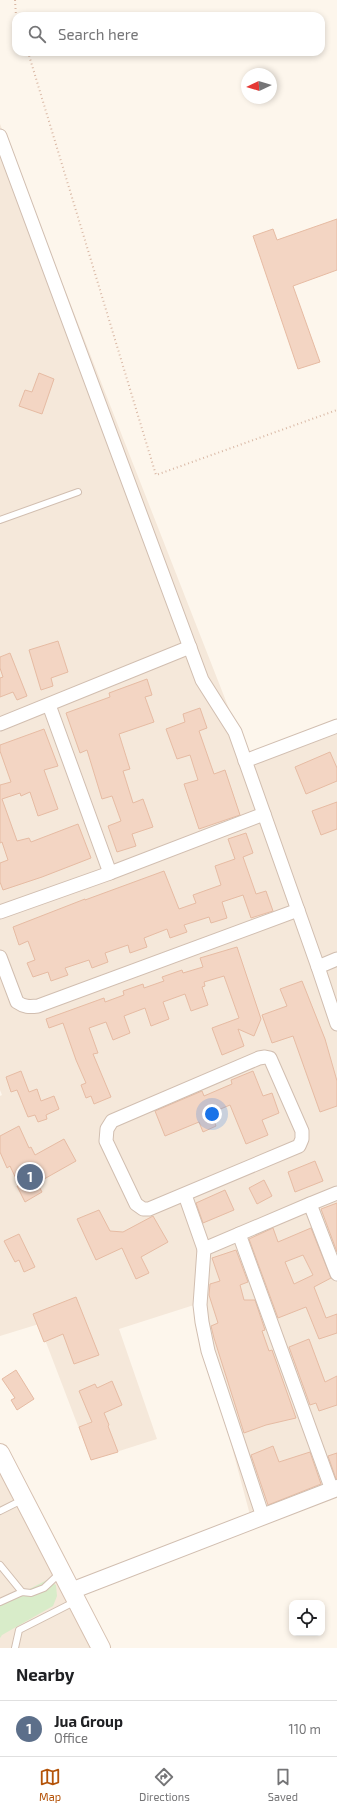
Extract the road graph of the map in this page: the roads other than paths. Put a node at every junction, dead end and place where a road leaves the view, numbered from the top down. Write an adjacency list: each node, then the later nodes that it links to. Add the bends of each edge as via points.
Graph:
1 (0, 136): 4 (street)
2 (78, 492): 3 (lane)
3 (0, 520)
4 (190, 647): 5 (street); 8 (street, via 202,680 235,732)
5 (49, 704): 6 (street); 10 (street)
6 (0, 724)
7 (337, 726): 8 (street)
8 (245, 761): 9 (street)
9 (264, 814): 10 (street); 11 (street)
10 (110, 873): 12 (street)
11 (298, 910): 13 (street, via 38,1006 23,1006 17,1002); 15 (street)
12 (0, 912)
13 (0, 957)
14 (337, 960): 15 (street)
15 (318, 967): 16 (street)
16 (337, 1024)
17 (337, 1193): 19 (street)
18 (185, 1195): 18 (street, via 149,1210 136,1204 106,1141 107,1129 112,1121 259,1058 270,1058 302,1131 302,1139 298,1146); 21 (street)
19 (310, 1204): 20 (street); 22 (street)
20 (239, 1234): 21 (street); 24 (street)
21 (204, 1249): 27 (street, via 200,1305 208,1351)
22 (337, 1274)
23 (0, 1453): 25 (main road)
24 (335, 1489): 27 (street)
25 (24, 1499): 26 (lane); 29 (main road)
26 (0, 1512)
27 (263, 1517): 31 (street)
28 (0, 1565): 30 (lane)
29 (62, 1572): 30 (lane, via 44,1588 31,1594); 31 (main road)
30 (22, 1592): 32 (lane)
31 (74, 1596): 33 (lane, via 19,1630); 34 (main road)
32 (0, 1602)
33 (15, 1648)
34 (101, 1648)

